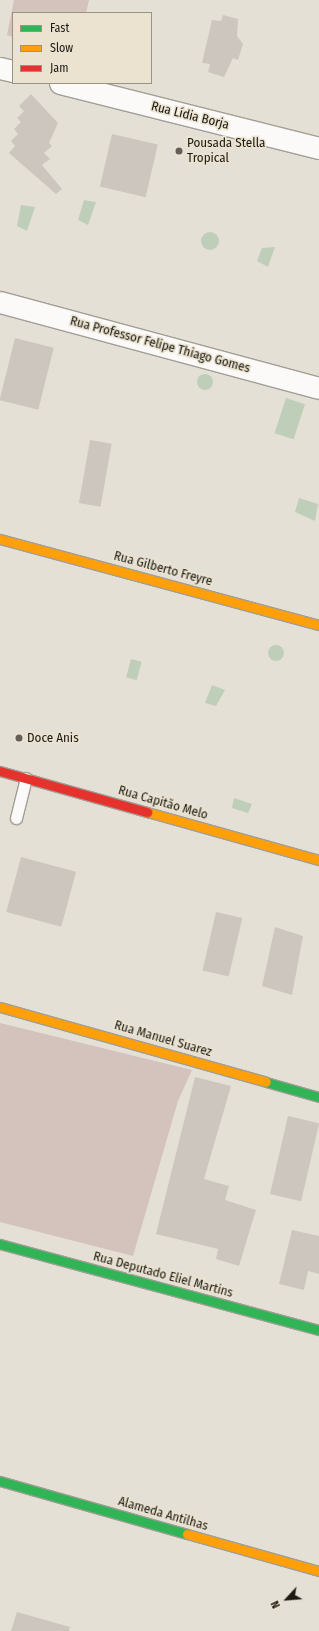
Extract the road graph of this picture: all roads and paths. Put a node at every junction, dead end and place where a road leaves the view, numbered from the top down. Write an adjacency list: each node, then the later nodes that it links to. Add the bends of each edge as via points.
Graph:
1 (0, 68): 2 (street)
2 (12, 71)
3 (64, 84): 4 (street, Rua Lídia Borja)
4 (319, 148)
5 (0, 302): 6 (street, Rua Professor Felipe Thiago Gomes)
6 (319, 388)
7 (0, 539): 8 (street, Rua Gilberto Freyre)
8 (319, 625)
9 (0, 771): 10 (street, Rua Capitão Melo)
10 (26, 778): 11 (lane); 12 (street, Rua Capitão Melo)
11 (16, 818)
12 (319, 860)
13 (0, 1007): 14 (street, Rua Manuel Suarez)
14 (319, 1097)
15 (0, 1244): 16 (street, Rua Deputado Eliel Martins)
16 (319, 1330)
17 (0, 1481): 18 (street, Alameda Antilhas)
18 (319, 1571)

